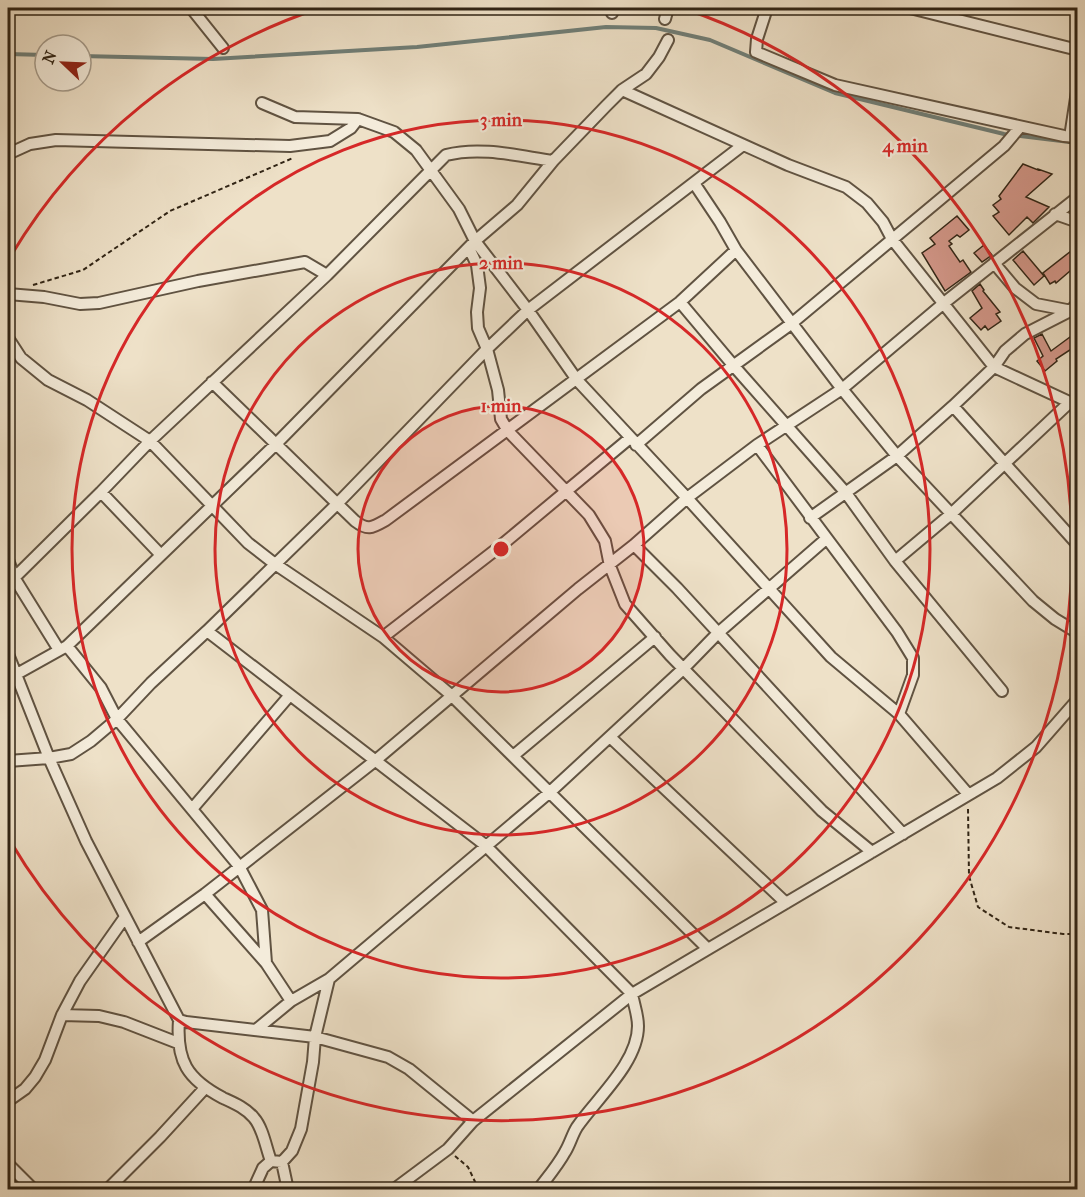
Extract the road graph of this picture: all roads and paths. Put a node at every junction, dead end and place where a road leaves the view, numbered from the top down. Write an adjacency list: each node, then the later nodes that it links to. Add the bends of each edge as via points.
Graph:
1 (191, 8): 7 (street)
2 (668, 8): 5 (street)
3 (767, 8): 13 (street, via 756,52 835,85)
4 (910, 8): 8 (street)
5 (665, 19)
6 (668, 40): 10 (street, via 646,74)
7 (223, 48)
8 (1077, 50)
9 (1077, 85): 14 (street)
10 (622, 90): 15 (street); 18 (street)
11 (262, 103): 12 (street, via 296,117)
12 (358, 119): 16 (street, via 330,141 290,146 56,140 30,144); 19 (street, via 394,132 416,150)
13 (1020, 127): 14 (street); 24 (street, via 1004,146)
14 (1074, 137)
15 (743, 145): 20 (street); 24 (street, via 846,188 867,203)
16 (8, 154)
17 (299, 155): 29 (path, via 171,210 83,270)
18 (553, 161): 19 (street, via 464,150 446,155); 25 (street, via 517,205)
19 (430, 170): 25 (street, via 459,209); 28 (street)
20 (694, 183): 26 (street); 34 (street)
21 (1077, 197): 22 (street)
22 (1055, 214): 23 (street); 27 (street)
23 (1077, 222)
24 (892, 239): 32 (street); 35 (street)
25 (472, 245): 34 (street); 37 (street, via 480,288 478,328); 49 (street)
26 (736, 250): 31 (street); 35 (street)
27 (994, 262): 32 (street); 33 (street, via 1015,288 1036,304)
28 (327, 275): 30 (street, via 305,262 99,303); 41 (street)
29 (28, 286)
30 (8, 294)
31 (680, 302): 38 (street); 40 (street)
32 (944, 303): 39 (street); 42 (street)
33 (1075, 309): 39 (street, via 1025,334)
34 (528, 310): 37 (street); 40 (street)
35 (791, 324): 38 (street); 42 (street)
36 (8, 339): 47 (street, via 21,358 48,380)
37 (487, 349): 46 (street, via 501,419); 58 (street)
38 (733, 365): 45 (street); 48 (street)
39 (994, 367): 43 (street); 44 (street)
40 (577, 380): 46 (street); 48 (street)
41 (212, 382): 47 (street); 49 (street)
42 (842, 389): 45 (street); 51 (street)
43 (1074, 404): 52 (street)
44 (953, 406): 51 (street); 52 (street)
45 (787, 425): 50 (street); 55 (street)
46 (508, 431): 53 (street); 58 (street, via 373,528 364,527)
47 (150, 441): 54 (street); 57 (street)
48 (633, 442): 53 (street); 56 (street)
49 (276, 444): 57 (street); 58 (street)
50 (756, 445): 56 (street); 60 (street)
51 (897, 456): 55 (street); 59 (street)
52 (1004, 465): 59 (street); 63 (street)
53 (567, 490): 68 (street, via 605,541); 74 (street)
54 (101, 492): 64 (street); 69 (street)
55 (846, 493): 60 (street); 66 (street)
56 (687, 498): 62 (street); 70 (street)
57 (213, 504): 64 (street); 67 (street, via 248,543)
58 (337, 504): 67 (street)
59 (951, 514): 66 (street); 73 (street, via 1033,601)
60 (810, 518): 61 (street)
61 (826, 539): 70 (street); 84 (street, via 913,658 913,675)
62 (634, 545): 68 (street); 72 (street)
63 (1077, 545)
64 (161, 555): 76 (street)
65 (8, 560): 69 (street)
66 (895, 561): 80 (street)
67 (275, 564): 71 (street); 74 (street)
68 (610, 566): 75 (street, via 625,604); 82 (street)
69 (11, 581): 76 (street)
70 (770, 589): 72 (street); 84 (street, via 831,657)
71 (207, 631): 81 (street); 85 (street)
72 (718, 633): 78 (street); 94 (street)
73 (1077, 633)
74 (383, 637): 82 (street)
75 (655, 637): 78 (street); 87 (street)
76 (63, 648): 79 (street); 85 (street, via 101,688)
77 (8, 654): 79 (street)
78 (683, 669): 86 (street); 96 (street, via 822,811)
79 (11, 679): 88 (street)
80 (1002, 691)
81 (290, 695): 90 (street); 93 (street)
82 (451, 695): 87 (street); 90 (street)
83 (1077, 699): 92 (street, via 1036,747 997,778)
84 (899, 714): 92 (street)
85 (117, 719): 88 (street, via 71,754); 93 (street)
86 (610, 737): 91 (street); 99 (street)
87 (513, 756): 91 (street)
88 (49, 758): 89 (street); 100 (street)
89 (8, 760)
90 (376, 760): 95 (street); 97 (street)
91 (550, 792): 95 (street); 103 (street)
92 (968, 794): 94 (street); 101 (path, via 969,876 978,907 1009,927)
93 (192, 809): 97 (street)
94 (903, 834): 96 (street)
95 (485, 846): 105 (street); 106 (street)
96 (872, 852): 99 (street)
97 (239, 866): 98 (street); 104 (street, via 262,910)
98 (205, 894): 102 (street); 104 (street)
99 (786, 903): 103 (street)
100 (125, 917): 102 (street); 108 (street, via 80,981)
101 (1077, 934)
102 (138, 942): 109 (street)
103 (708, 949): 106 (street)
104 (266, 963): 107 (street)
105 (328, 979): 107 (street); 111 (street)
106 (632, 994): 115 (street); 125 (street, via 638,1029 635,1042 623,1067)
107 (291, 1001): 110 (street)
108 (62, 1016): 112 (street, via 99,1016); 114 (street, via 35,1077)
109 (179, 1020): 110 (street); 112 (street)
110 (257, 1029): 111 (street)
111 (315, 1037): 115 (street, via 388,1057 409,1069); 117 (street, via 301,1129 292,1151)
112 (178, 1043): 113 (street, via 186,1068)
113 (205, 1088): 117 (street, via 248,1111); 120 (street)
114 (8, 1101)
115 (472, 1121): 116 (street)
116 (448, 1149): 123 (street); 124 (path, via 468,1167)
117 (277, 1162): 121 (street, via 263,1168); 122 (street)
118 (8, 1164): 119 (street)
119 (34, 1190)
120 (107, 1190)
121 (253, 1190)
122 (288, 1190)
123 (393, 1190)
124 (478, 1190)
125 (538, 1190)

